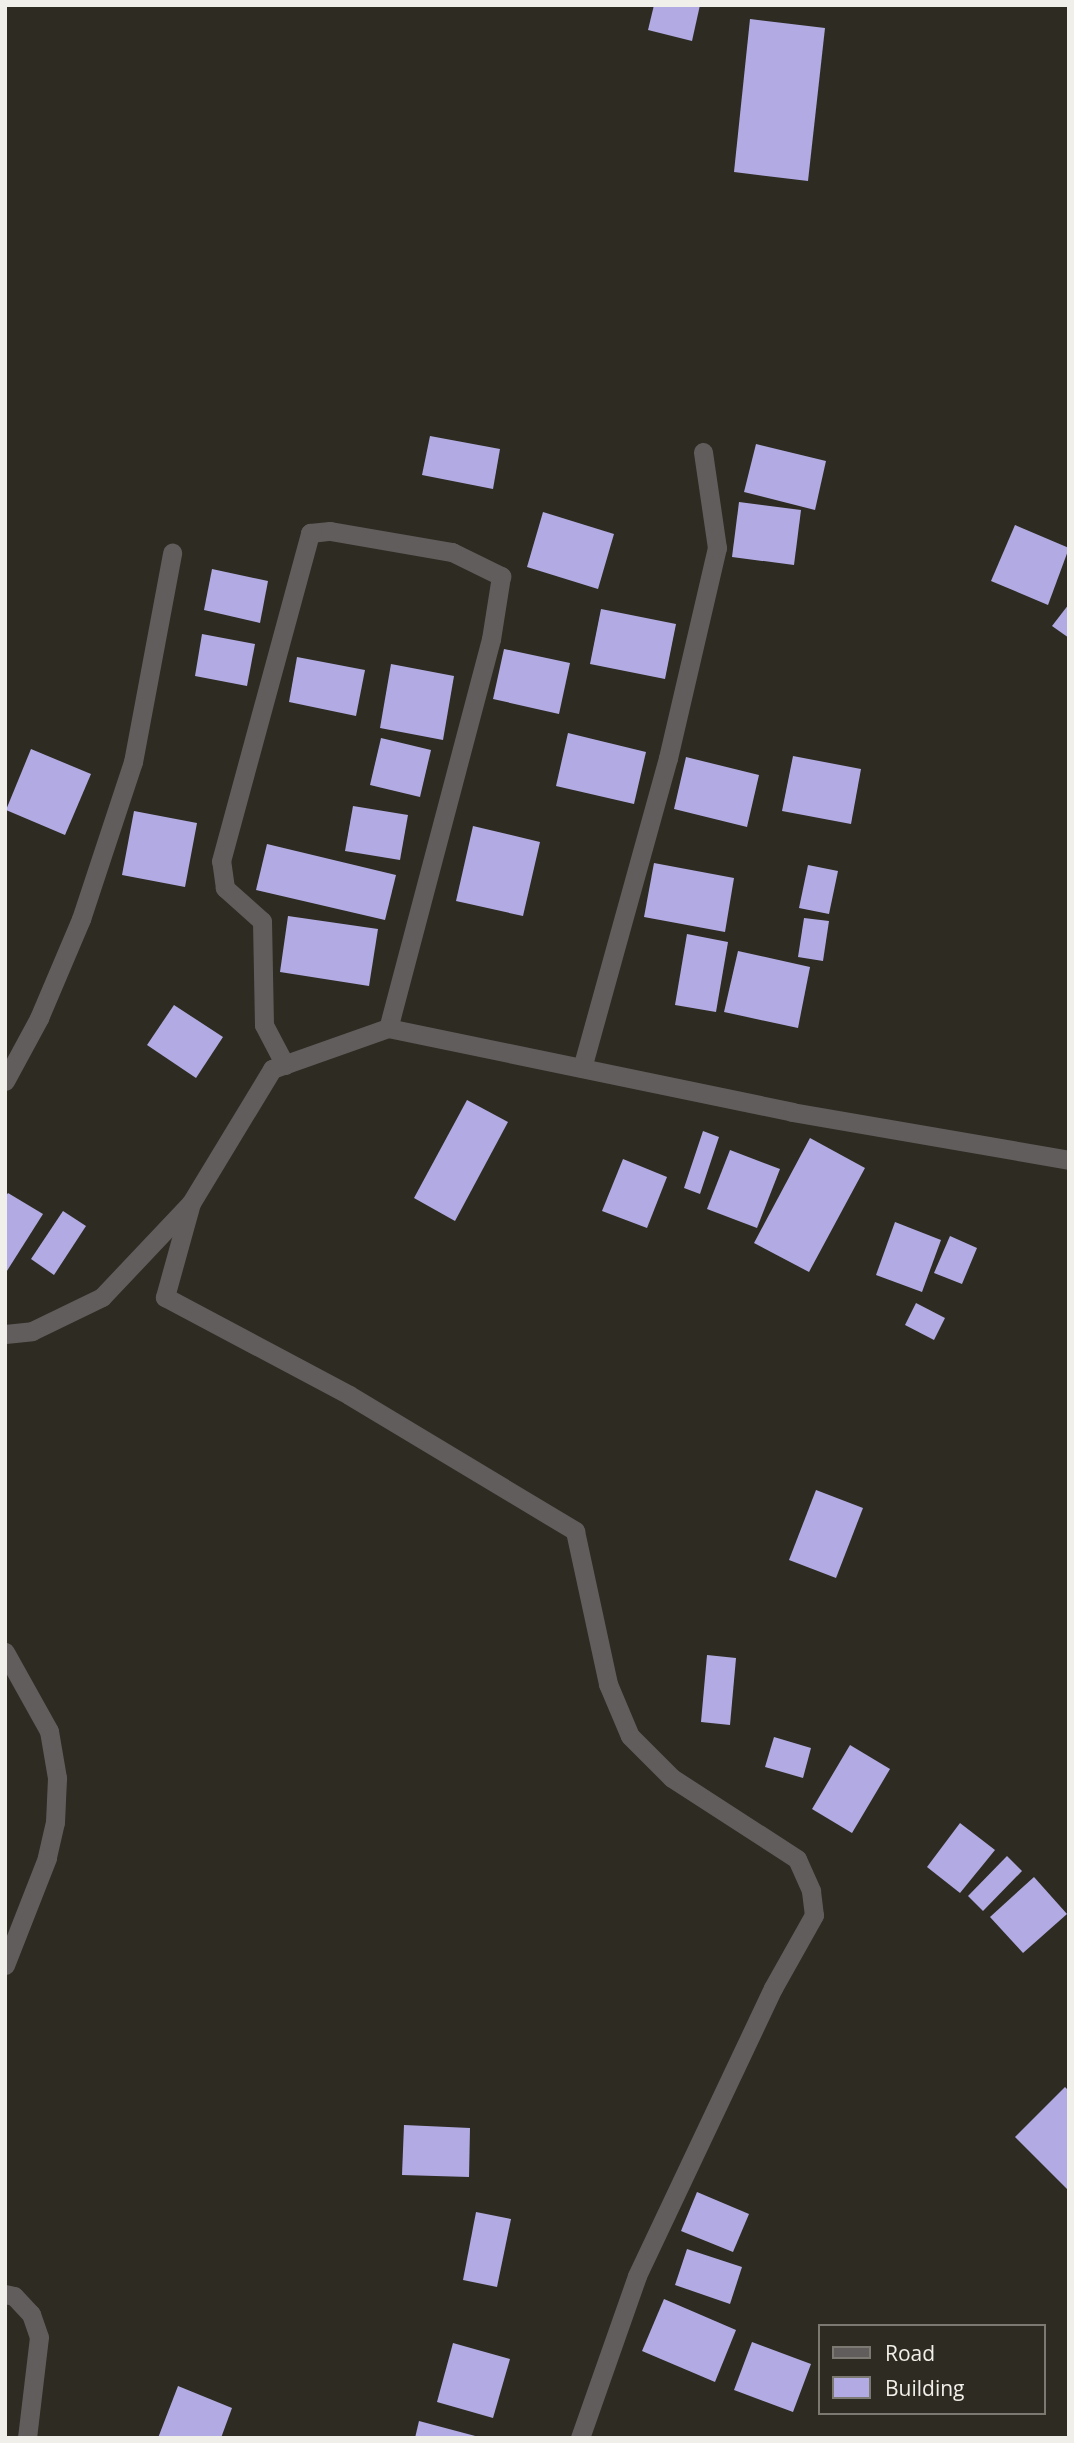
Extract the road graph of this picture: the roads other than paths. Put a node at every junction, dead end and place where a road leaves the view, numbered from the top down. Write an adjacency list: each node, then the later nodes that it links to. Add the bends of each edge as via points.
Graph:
1 (703, 452): 5 (street, via 718,548 668,758)
2 (172, 554): 6 (street, via 133,762 81,919 39,1018)
3 (387, 1028): 4 (street); 4 (street, via 491,639 501,576 452,552 330,531 310,533 221,861 225,888 262,921 264,1025); 5 (street)
4 (285, 1065): 8 (street, via 272,1069)
5 (582, 1068): 7 (street, via 792,1112)
6 (5, 1081)
7 (1069, 1160)
8 (191, 1203): 9 (street, via 102,1297 32,1331); 14 (street, via 165,1297 349,1395 575,1531 608,1684 630,1736 672,1778 797,1859 811,1891 814,1915 773,1988 637,2276)
9 (5, 1334)
10 (5, 1652): 11 (street, via 49,1731 57,1778 55,1822 47,1857)
11 (5, 1965)
12 (5, 2294): 13 (street, via 31,2314 39,2337)
13 (27, 2438)
14 (580, 2438)

